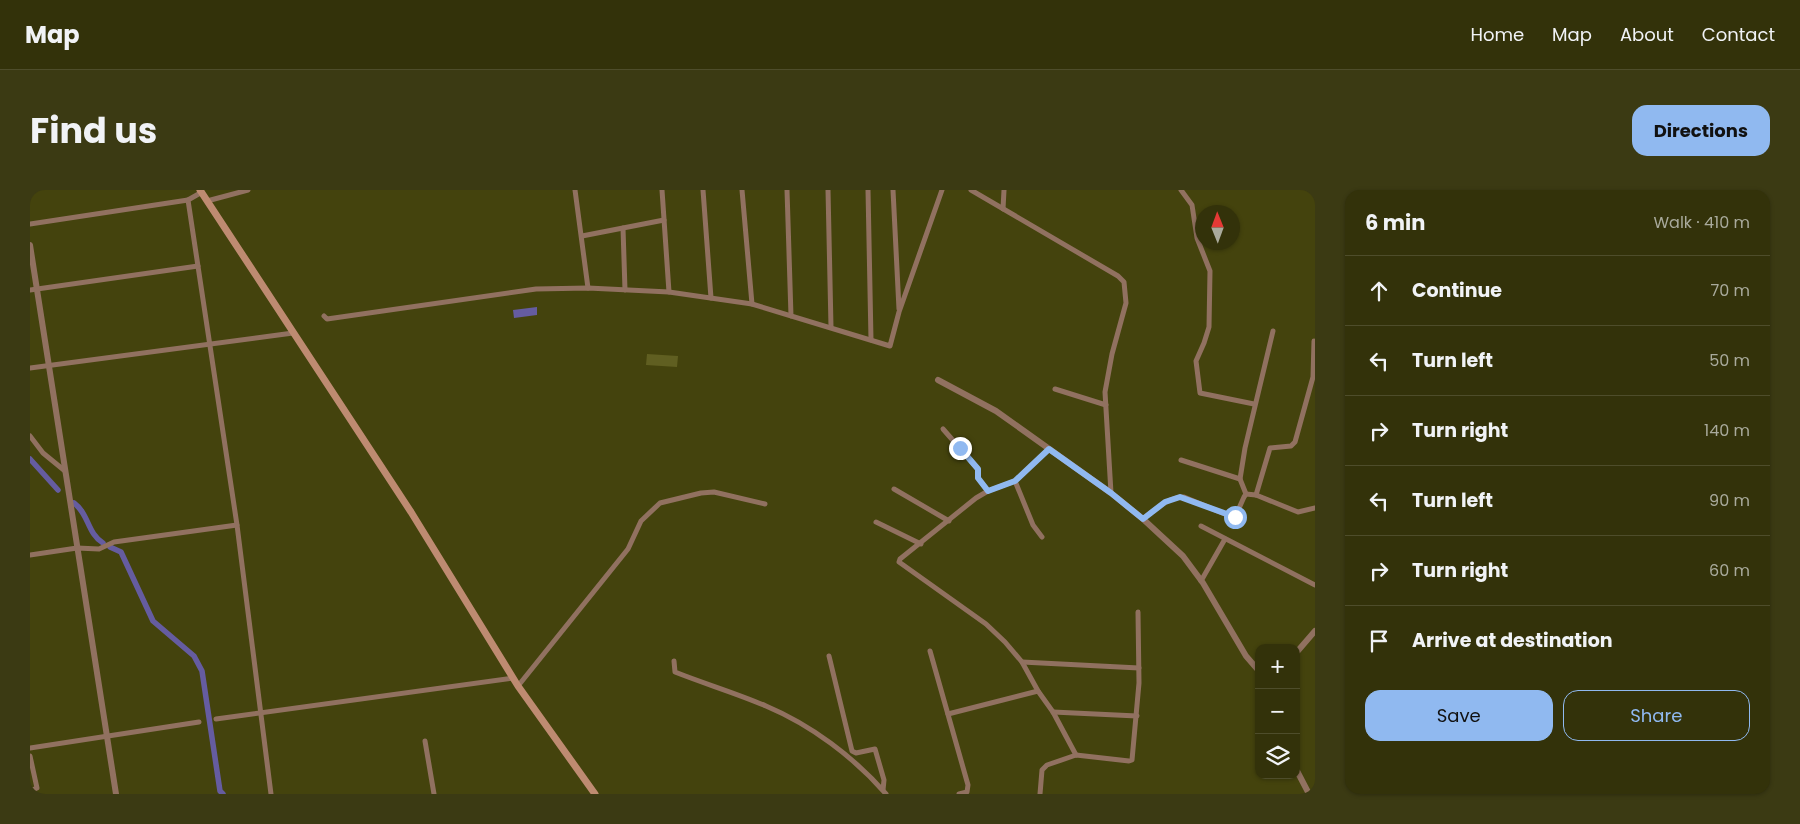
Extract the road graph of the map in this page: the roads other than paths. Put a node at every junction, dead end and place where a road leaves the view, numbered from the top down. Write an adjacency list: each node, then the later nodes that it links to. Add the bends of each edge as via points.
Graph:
1 (248, 190): 16 (street)
2 (575, 190): 21 (street)
3 (662, 190): 18 (street)
4 (703, 190): 28 (street)
5 (742, 190): 29 (street)
6 (787, 190): 32 (street)
7 (828, 190): 33 (street)
8 (868, 190): 36 (street)
9 (893, 190): 30 (street)
10 (942, 190): 30 (street)
11 (971, 190): 17 (street)
12 (1004, 190): 17 (street)
13 (1181, 190): 43 (street, via 1192,205 1198,238 1210,271 1209,327 1196,361 1200,393)
14 (201, 191): 15 (street); 16 (main road)
15 (188, 200): 19 (street); 23 (street)
16 (207, 202): 35 (main road)
17 (1003, 209): 44 (street, via 1124,282 1126,303 1112,354 1105,392)
18 (664, 220): 20 (street); 27 (street)
19 (30, 224)
20 (623, 228): 21 (street); 26 (street)
21 (582, 236): 24 (street)
22 (30, 245): 25 (street)
23 (198, 266): 25 (street); 38 (street)
24 (588, 288): 26 (street); 31 (street, via 536,289 327,319)
25 (34, 290): 39 (street)
26 (626, 290): 27 (street)
27 (669, 292): 28 (street)
28 (711, 298): 29 (street)
29 (752, 304): 32 (street)
30 (899, 312): 36 (street, via 890,346)
31 (324, 316)
32 (791, 316): 33 (street)
33 (831, 327): 36 (street)
34 (1274, 331): 43 (street)
35 (293, 333): 38 (street); 80 (main road, via 411,512)
36 (871, 340)
37 (1314, 342): 56 (street, via 1313,377 1295,442 1291,446 1270,448)
38 (211, 344): 39 (street); 62 (street)
39 (50, 366): 40 (street); 49 (street)
40 (30, 368)
41 (938, 380): 47 (street, via 996,411)
42 (1054, 390): 44 (street)
43 (1254, 404): 50 (street)
44 (1106, 405): 54 (street)
45 (943, 429): 53 (street, via 978,469 978,478)
46 (30, 436): 49 (street, via 43,453)
47 (1049, 449): 51 (street); 54 (street)
48 (1182, 460): 50 (street)
49 (65, 471): 67 (street)
50 (1240, 479): 55 (street)
51 (1015, 481): 53 (street); 64 (street, via 1033,525)
52 (894, 489): 60 (street)
53 (988, 491): 60 (street)
54 (1111, 493): 59 (street)
55 (1246, 494): 56 (street); 59 (street, via 1235,517 1180,497 1165,502)
56 (1256, 495): 58 (street, via 1298,512)
57 (765, 504): 81 (street, via 714,492 660,503 641,520 628,549)
58 (1315, 508)
59 (1143, 519): 69 (street, via 1183,556)
60 (949, 521): 66 (street)
61 (876, 522): 66 (street)
62 (237, 525): 67 (street, via 114,542 99,549); 84 (street)
63 (1201, 526): 65 (street)
64 (1042, 536)
65 (1225, 538): 69 (street); 70 (street)
66 (920, 544): 77 (street, via 900,559 900,563 986,624)
67 (76, 548): 68 (street); 89 (street)
68 (30, 555)
69 (1201, 581): 78 (street)
70 (1315, 585)
71 (1138, 612): 79 (street)
72 (1315, 631): 73 (street)
73 (1300, 648)
74 (930, 651): 85 (street)
75 (829, 656): 96 (street, via 852,751 875,749)
76 (674, 661): 96 (street, via 675,672 767,706 813,732 855,762)
77 (1022, 662): 79 (street); 82 (street)
78 (1255, 666)
79 (1140, 668): 86 (street)
80 (513, 678): 81 (main road); 84 (street)
81 (518, 686): 100 (main road)
82 (1038, 690): 83 (street); 85 (street)
83 (1053, 712): 86 (street); 92 (street)
84 (261, 713): 87 (street); 98 (street)
85 (948, 714): 101 (street, via 968,785 967,792)
86 (1137, 716): 92 (street, via 1132,760)
87 (216, 720)
88 (199, 722): 89 (street)
89 (106, 736): 91 (street); 97 (street)
90 (425, 741): 99 (street)
91 (30, 748)
92 (1076, 755): 102 (street, via 1046,765 1042,770)
93 (30, 756): 95 (street, via 37,788)
94 (1300, 777): 103 (street)
95 (30, 791)
96 (885, 792)
97 (116, 794)
98 (271, 794)
99 (434, 794)
100 (595, 794)
101 (959, 794)
102 (1040, 794)
103 (1308, 794)

